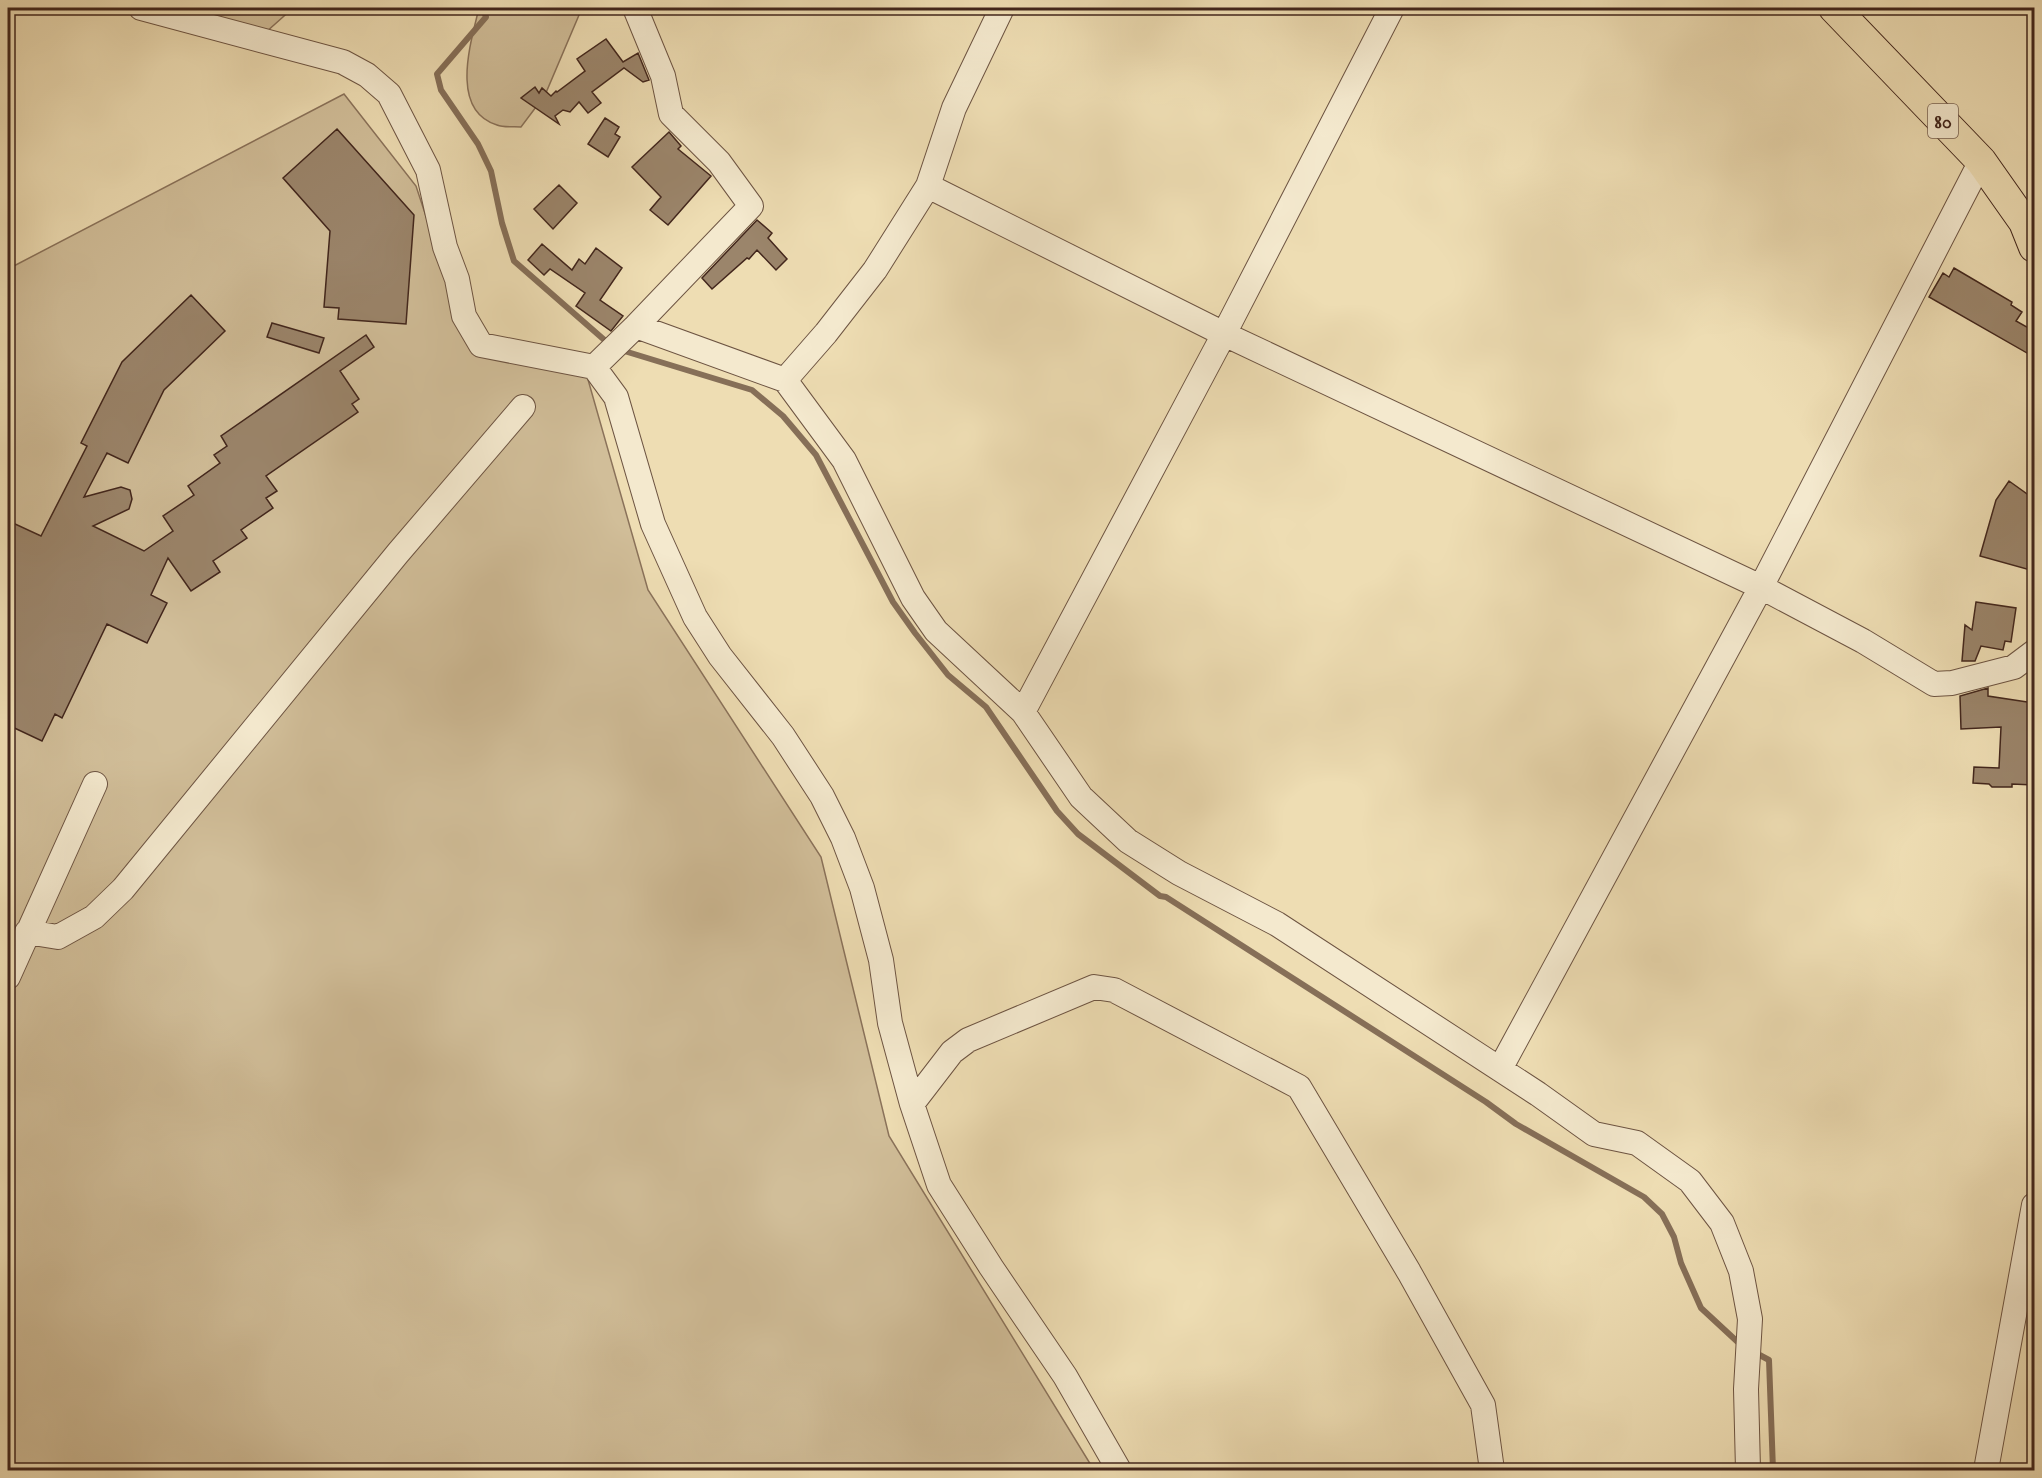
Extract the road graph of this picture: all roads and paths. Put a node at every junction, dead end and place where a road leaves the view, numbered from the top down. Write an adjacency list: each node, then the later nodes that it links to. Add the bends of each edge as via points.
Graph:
1 (141, 8): 11 (street, via 343,62 367,75 389,94 428,170 464,316 481,345)
2 (635, 8): 9 (street, via 663,76 671,114 719,162 751,206)
3 (1002, 8): 7 (street, via 954,108)
4 (1392, 8): 10 (street)
5 (1834, 8): 6 (main road, 80)
6 (1981, 161): 8 (main road, 80, via 2024,222); 14 (street)
7 (928, 186): 10 (street); 12 (street, via 875,270)
8 (2034, 248)
9 (636, 326): 11 (street); 12 (street)
10 (1224, 334): 14 (street); 16 (street)
11 (594, 367): 21 (street, via 616,397 653,524 695,617 720,656 783,736 822,796 843,838 862,888 881,960 890,1023)
12 (784, 380): 16 (street, via 844,460 913,598 936,631)
13 (523, 407): 18 (street, via 123,889 94,917 58,937)
14 (1761, 587): 15 (street, via 1934,684 2014,667); 20 (street)
15 (2034, 652)
16 (1023, 712): 20 (street, via 1081,797 1128,841 1179,873 1277,924)
17 (95, 784): 18 (street)
18 (27, 932): 19 (street)
19 (8, 977)
20 (1500, 1069): 25 (street, via 1594,1134 1637,1143 1690,1181 1722,1223 1741,1271 1750,1319 1746,1389)
21 (912, 1104): 23 (street, via 939,1185 1065,1376); 24 (street, via 952,1052 968,1040 1094,987 1114,990 1299,1087 1483,1405)
22 (2034, 1205): 26 (street)
23 (1119, 1470)
24 (1492, 1470)
25 (1748, 1470)
26 (1986, 1470)

